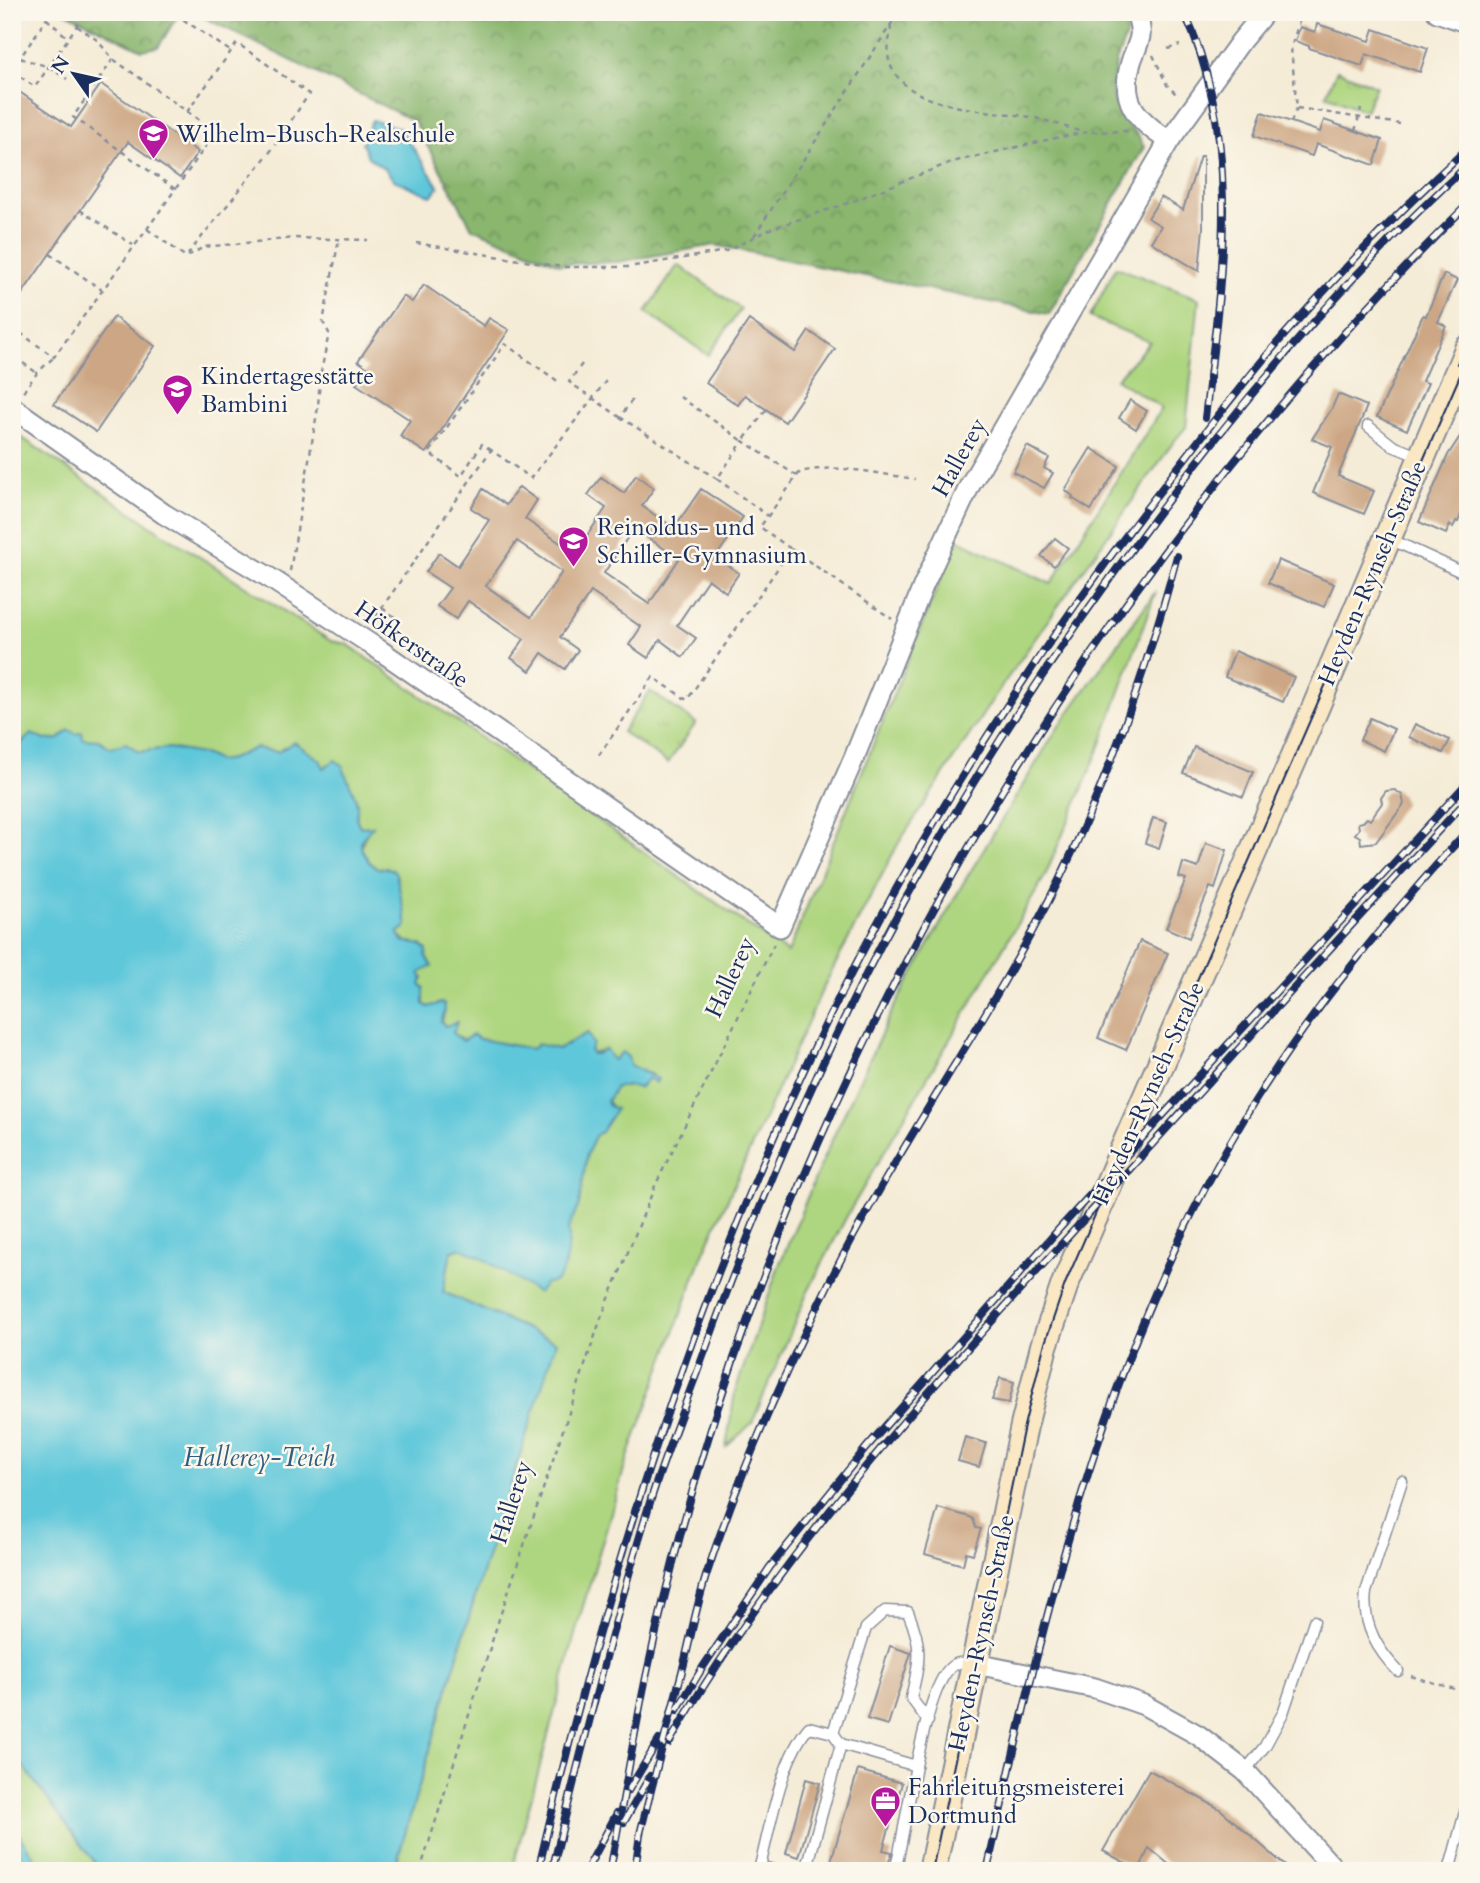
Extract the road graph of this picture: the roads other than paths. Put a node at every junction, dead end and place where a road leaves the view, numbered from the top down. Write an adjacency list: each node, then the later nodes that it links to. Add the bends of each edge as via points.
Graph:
1 (1136, 12): 5 (street, via 1142,29 1126,82 1129,103 1147,127)
2 (1265, 12): 5 (street, Hallerey)
3 (1437, 12): 4 (street)
4 (1468, 23)
5 (1169, 141): 12 (street, Hallerey, via 954,516)
6 (1468, 349): 9 (main road, Heyden-Rynsch-Straße)
7 (15, 403): 12 (street, Höfkerstraße, via 164,514 361,638)
8 (1368, 426): 9 (lane, via 1393,446)
9 (1420, 458): 10 (main road, Heyden-Rynsch-Straße)
10 (1386, 538): 11 (lane); 15 (main road, Heyden-Rynsch-Straße, via 1065,1284 1024,1426)
11 (1468, 575)
12 (780, 927)
13 (1402, 1481): 16 (lane, via 1364,1606 1369,1631)
14 (1314, 1621): 21 (lane, via 1283,1713)
15 (975, 1664): 17 (lane, via 960,1662 948,1670); 21 (street, via 1095,1688 1144,1705 1198,1735); 27 (main road, Heyden-Rynsch-Straße)
16 (1398, 1671)
17 (928, 1721): 18 (lane, via 911,1698 920,1661 918,1636 908,1612 885,1611 866,1628); 20 (lane)
18 (833, 1732): 19 (lane); 23 (lane, via 809,1727 800,1737)
19 (841, 1744): 20 (lane); 25 (lane)
20 (916, 1766): 26 (lane)
21 (1245, 1771): 28 (street)
22 (1468, 1801): 29 (lane)
23 (759, 1868): 24 (lane)
24 (776, 1871)
25 (806, 1871)
26 (895, 1871)
27 (932, 1871)
28 (1336, 1871)
29 (1448, 1871)

